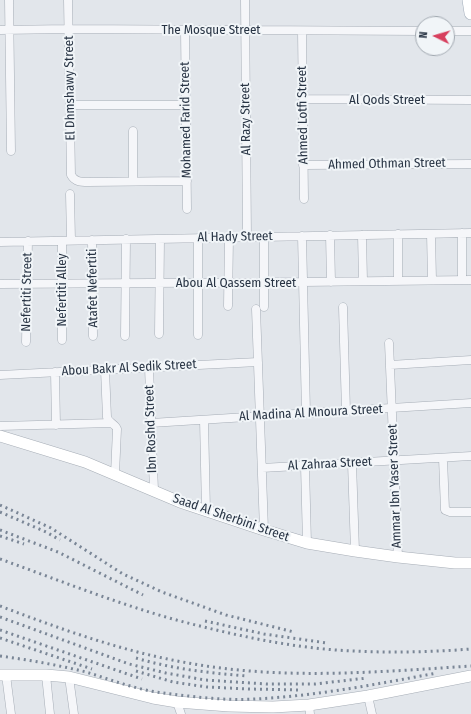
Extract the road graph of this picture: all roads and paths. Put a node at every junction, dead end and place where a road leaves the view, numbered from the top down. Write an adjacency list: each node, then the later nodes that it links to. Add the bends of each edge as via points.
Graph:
1 (9, 0): 8 (street)
2 (68, 0): 6 (street, El Dhmshawy Street)
3 (245, 0): 10 (street, Al Razy Street)
4 (469, 0): 5 (main road)
5 (471, 13)
6 (69, 29): 8 (street, The Mosque Street); 9 (street, The Mosque Street); 18 (street, El Dhmshawy Street)
7 (0, 30): 8 (street, The Mosque Street)
8 (9, 30): 20 (street)
9 (185, 30): 10 (street, The Mosque Street); 17 (street, Mohamed Farid Street)
10 (245, 30): 11 (street, The Mosque Street); 36 (street, Al Razy Street)
11 (302, 31): 12 (street, The Mosque Street); 15 (street, Ahmed Lotfi Street)
12 (415, 31)
13 (455, 31): 14 (street)
14 (471, 31)
15 (303, 100): 16 (street, Al Qods Street); 22 (street, Ahmed Lotfi Street)
16 (471, 100)
17 (186, 104): 18 (street); 24 (street, Mohamed Farid Street)
18 (70, 105): 23 (street, El Dhmshawy Street, via 73,179 82,182)
19 (133, 131): 23 (street)
20 (11, 151)
21 (471, 164): 22 (street, Ahmed Othman Street)
22 (304, 165): 26 (street, Ahmed Lotfi Street)
23 (133, 181): 24 (street)
24 (187, 181): 27 (street, Mohamed Farid Street)
25 (70, 194): 43 (street, Nefertiti Alley)
26 (304, 200)
27 (188, 209)
28 (462, 233): 29 (street, Al Hady Street); 31 (street, Al Hady Street); 46 (street)
29 (471, 233)
30 (398, 234): 31 (street, Al Hady Street); 33 (street, Al Hady Street); 47 (street)
31 (431, 234): 45 (street)
32 (330, 235): 33 (street, Al Hady Street); 34 (street, Al Hady Street); 49 (street)
33 (362, 235): 50 (street)
34 (302, 236): 37 (street, Al Hady Street); 48 (street)
35 (229, 237): 36 (street, Al Hady Street); 38 (street, Al Hady Street); 52 (street)
36 (247, 237): 37 (street, Al Hady Street)
37 (264, 237): 53 (street)
38 (198, 238): 40 (street, Al Hady Street); 51 (street)
39 (126, 239): 40 (street, Al Hady Street); 41 (street, Al Hady Street); 58 (street)
40 (160, 239): 59 (street)
41 (92, 240): 43 (street, Al Hady Street); 57 (street, Atafet Nefertiti)
42 (28, 241): 43 (street, Al Hady Street); 44 (street, Al Hady Street); 55 (street, Nefertiti Street)
43 (66, 241): 56 (street, Nefertiti Alley)
44 (0, 242)
45 (432, 280): 46 (street, Abou Al Qassem Street); 47 (street, Abou Al Qassem Street)
46 (467, 280)
47 (398, 281): 50 (street, Abou Al Qassem Street)
48 (303, 282): 49 (street, Abou Al Qassem Street); 53 (street, Abou Al Qassem Street); 79 (street)
49 (330, 282): 50 (street, Abou Al Qassem Street)
50 (363, 282)
51 (198, 283): 52 (street, Abou Al Qassem Street); 59 (street, Abou Al Qassem Street); 63 (street)
52 (228, 283): 53 (street, Abou Al Qassem Street); 60 (street)
53 (264, 283): 70 (street, via 260,308)
54 (0, 284): 55 (street, Abou Al Qassem Street)
55 (27, 284): 56 (street, Abou Al Qassem Street); 67 (street, Nefertiti Street)
56 (62, 284): 57 (street, Abou Al Qassem Street); 66 (street, Nefertiti Alley)
57 (93, 284): 58 (street, Abou Al Qassem Street); 64 (street, Atafet Nefertiti)
58 (126, 284): 59 (street, Abou Al Qassem Street); 65 (street)
59 (160, 284): 62 (street)
60 (228, 306)
61 (343, 307): 78 (street)
62 (159, 334)
63 (198, 334)
64 (93, 336)
65 (125, 336)
66 (62, 340)
67 (26, 342)
68 (389, 343): 71 (street, Ammar Ibn Yaser Street)
69 (471, 360): 71 (street)
70 (258, 362): 72 (street, Abou Bakr Al Sedik Street); 80 (street)
71 (390, 365): 77 (street, Ammar Ibn Yaser Street)
72 (149, 368): 73 (street, Abou Bakr Al Sedik Street); 83 (street, Ibn Roshd Street)
73 (104, 370): 74 (street, Abou Bakr Al Sedik Street); 82 (street, via 106,417)
74 (55, 372): 75 (street, Abou Bakr Al Sedik Street); 84 (street)
75 (0, 375)
76 (471, 403): 77 (street, Al Madina Al Mnoura Street)
77 (392, 408): 78 (street, Al Madina Al Mnoura Street); 89 (street, Ammar Ibn Yaser Street)
78 (346, 411): 79 (street, Al Madina Al Mnoura Street)
79 (306, 414): 80 (street, Al Madina Al Mnoura Street)
80 (260, 416): 81 (street, Al Madina Al Mnoura Street); 92 (street)
81 (204, 420): 83 (street, Al Madina Al Mnoura Street); 95 (street)
82 (111, 423): 84 (street); 93 (street, via 117,429)
83 (151, 423): 94 (street, Ibn Roshd Street)
84 (56, 425): 85 (street)
85 (0, 426)
86 (0, 436): 93 (main road, Saad Al Sherbini Street, via 54,451)
87 (471, 456): 88 (street, Al Zahraa Street)
88 (443, 458): 89 (street, Al Zahraa Street); 96 (street, via 445,510)
89 (394, 460): 90 (street, Al Zahraa Street); 100 (street, Ammar Ibn Yaser Street)
90 (352, 463): 91 (street, Al Zahraa Street); 99 (street)
91 (305, 466): 92 (street, Al Zahraa Street); 98 (street)
92 (262, 468): 97 (street)
93 (115, 474): 94 (main road, Saad Al Sherbini Street)
94 (154, 490): 95 (main road, Saad Al Sherbini Street)
95 (206, 511): 97 (main road, Saad Al Sherbini Street)
96 (471, 512)
97 (264, 530): 98 (main road, Saad Al Sherbini Street)
98 (307, 543): 99 (main road, Saad Al Sherbini Street)
99 (355, 552): 100 (main road, Saad Al Sherbini Street)
100 (398, 557): 101 (main road, Saad Al Sherbini Street)
101 (471, 563)
102 (3, 675): 103 (main road); 109 (street)
103 (46, 675): 105 (main road); 110 (street)
104 (471, 676): 106 (main road)
105 (69, 677): 107 (main road); 111 (street)
106 (368, 696): 108 (main road); 113 (street)
107 (177, 702): 108 (main road); 112 (street)
108 (310, 709)
109 (11, 714)
110 (50, 714)
111 (74, 714)
112 (181, 714)
113 (372, 714)

